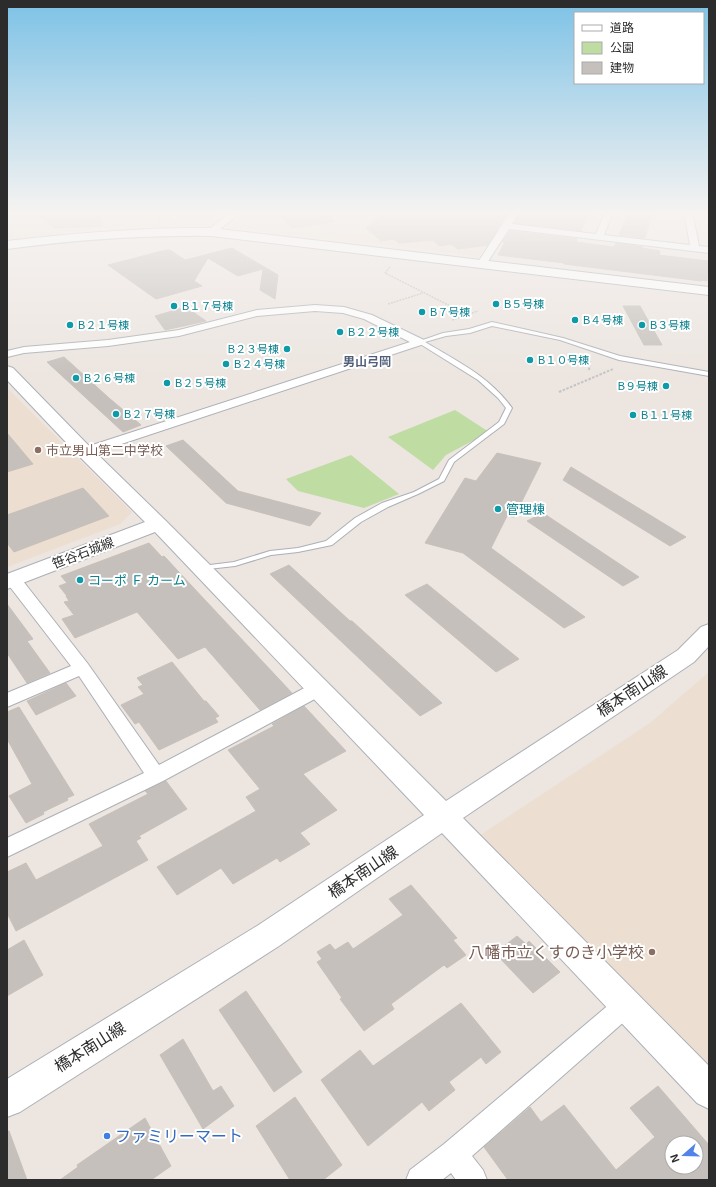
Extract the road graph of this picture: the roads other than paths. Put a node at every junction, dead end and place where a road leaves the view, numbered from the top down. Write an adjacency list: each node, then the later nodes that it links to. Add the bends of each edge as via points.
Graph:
1 (510, 267): 2 (street)
2 (709, 292)
3 (420, 342): 4 (street, via 368,317 344,310 315,308 257,313 179,333); 6 (lane, via 492,324 561,339 619,358); 7 (street); 9 (lane, via 473,374 500,395 509,408 502,423 451,460 442,480 358,520 329,543 270,553 235,564)
4 (7, 354)
5 (7, 371): 7 (street)
6 (709, 374)
7 (85, 452): 8 (street)
8 (158, 524): 9 (street); 10 (street, 笹谷石城線)
9 (201, 568): 13 (street)
10 (10, 581): 12 (street)
11 (709, 632): 16 (street, 橋本南山線, via 686,656)
12 (82, 668): 14 (street); 15 (street)
13 (318, 689): 15 (street); 16 (street)
14 (7, 700)
15 (156, 776): 17 (street)
16 (444, 817): 18 (street); 20 (street, 橋本南山線, via 268,936)
17 (7, 848)
18 (626, 1005): 19 (street); 21 (street)
19 (709, 1091)
20 (7, 1099)
21 (454, 1154): 22 (street); 23 (street)
22 (420, 1180)
23 (473, 1180)

